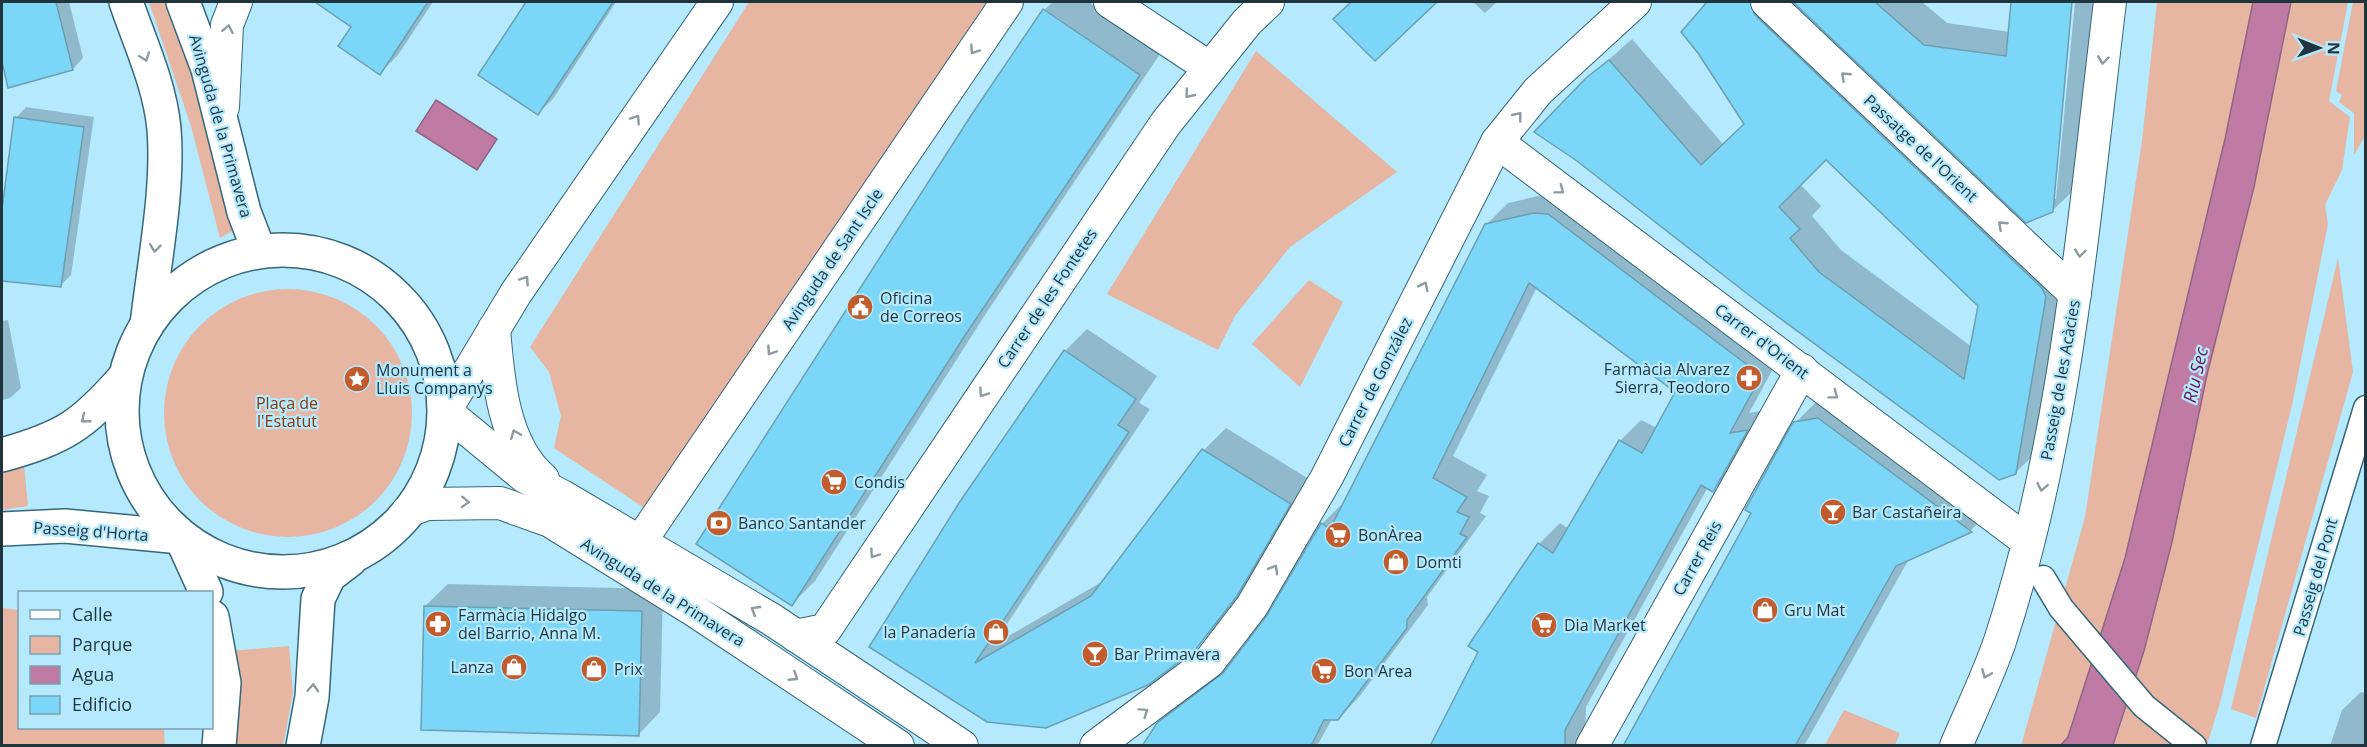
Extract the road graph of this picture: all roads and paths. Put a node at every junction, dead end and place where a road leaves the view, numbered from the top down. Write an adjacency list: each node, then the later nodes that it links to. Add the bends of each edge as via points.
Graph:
1 (126, 2): 16 (street, one-way to 16, via 156,86 164,127 165,165)
2 (183, 2): 12 (street, Avinguda de la Primavera, via 208,69)
3 (236, 2): 12 (street, one-way to 3, via 224,51 227,25)
4 (717, 2): 17 (street, one-way to 4)
5 (1007, 2): 26 (street, Avinguda de Sant Iscle, one-way to 26)
6 (1110, 2): 11 (street)
7 (1268, 2): 11 (street, Carrer de les Fontetes)
8 (1635, 2): 13 (street, Carrer de González, one-way to 8, via 1539,91)
9 (1767, 2): 15 (street, Passatge de l'Orient, one-way to 9)
10 (2110, 2): 15 (street, Passeig de les Acàcies, one-way to 15)
11 (1210, 68): 33 (street, Carrer de les Fontetes, one-way to 33, via 1166,123)
12 (223, 129): 14 (street, Avinguda de la Primavera, via 244,212)
13 (1497, 142): 18 (street, Carrer d'Orient, one-way to 18); 39 (street, Carrer de González, one-way to 13, via 1209,662 1252,606 1327,477)
14 (259, 251): 16 (street, via 215,264 176,289); 21 (street, via 314,252 366,272 408,308 435,356)
15 (2075, 294): 28 (street, Passeig de les Acàcies, one-way to 28, via 2040,494)
16 (147, 325): 19 (street)
17 (494, 329): 21 (street); 23 (street, Avinguda de la Primavera, one-way to 17, via 531,469 513,433 498,380)
18 (1802, 370): 28 (street, Carrer d'Orient, one-way to 28); 40 (street, Carrer Reis)
19 (125, 377): 22 (street, one-way to 22, via 96,410 70,431); 27 (street, via 122,421 131,465 151,504)
20 (2366, 408): 43 (street, Passeig del Pont)
21 (445, 411): 23 (street, Avinguda de la Primavera, via 525,477); 24 (street, via 442,442 425,489)
22 (2, 455)
23 (562, 496): 26 (street, Avinguda de la Primavera)
24 (408, 511): 29 (street, via 395,528); 36 (street, Avinguda de la Primavera, one-way to 36, via 428,504 500,503 550,521 695,611)
25 (2, 529): 27 (street, Passeig d'Horta, via 66,526)
26 (649, 530): 33 (street, Avinguda de la Primavera, one-way to 26)
27 (181, 537): 29 (street, via 221,561 265,572 311,571); 31 (street)
28 (2027, 541): 41 (street, Passeig de les Acàcies, one-way to 41, via 2000,641)
29 (355, 557): 35 (street, one-way to 29, via 312,698 318,599 329,576)
30 (2043, 578): 42 (street, via 2061,608 2144,706)
31 (206, 591)
32 (213, 622): 34 (street, via 224,683)
33 (823, 633): 37 (street, Avinguda de la Primavera, via 852,694 896,725); 38 (street, Avinguda de la Primavera)
34 (219, 746)
35 (303, 746)
36 (898, 746)
37 (903, 746)
38 (962, 746)
39 (1096, 746)
40 (1592, 746)
41 (1956, 746)
42 (2194, 746)
43 (2263, 746)

